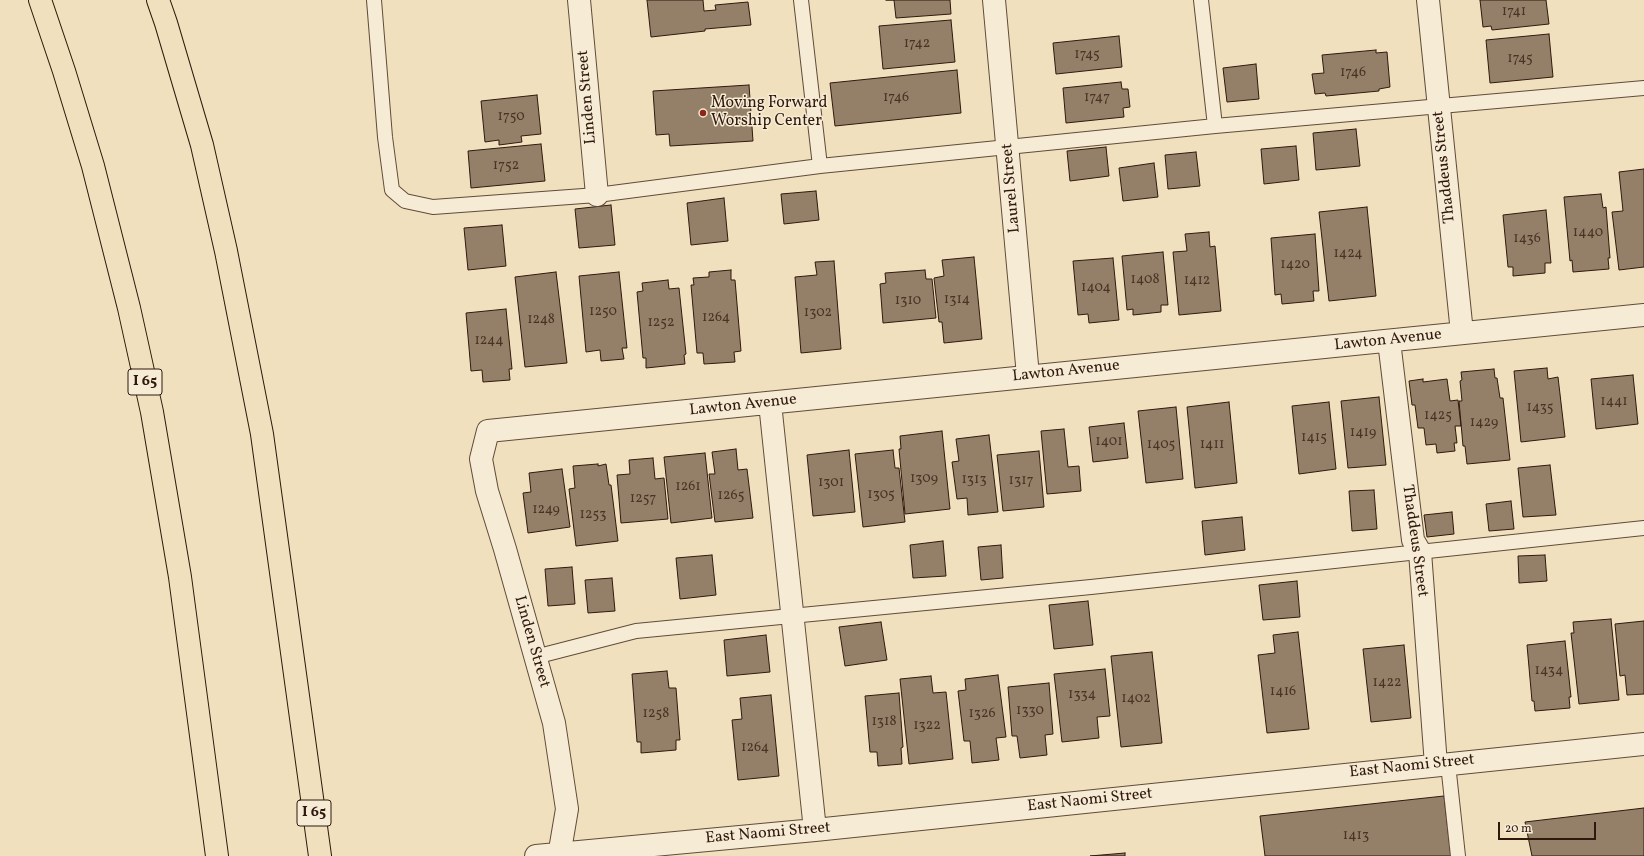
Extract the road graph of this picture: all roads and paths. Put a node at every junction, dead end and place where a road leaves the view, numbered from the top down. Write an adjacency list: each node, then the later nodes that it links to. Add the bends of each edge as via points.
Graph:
1 (40, 0): 29 (highway, I 65, via 79,118 129,308 152,412 171,516)
2 (158, 0): 30 (highway, I 65, via 202,145 226,251 260,426)
3 (374, 0): 14 (lane, via 392,190 405,201 433,207)
4 (579, 0): 14 (street, Linden Street)
5 (801, 0): 13 (lane)
6 (994, 0): 12 (street, Laurel Street)
7 (1201, 0): 11 (lane)
8 (1428, 0): 10 (street, Thaddeus Street)
9 (1644, 88): 10 (lane)
10 (1439, 106): 11 (lane); 16 (street, Thaddeus Street)
11 (1215, 126): 12 (lane)
12 (1008, 148): 13 (lane); 18 (street, Laurel Street)
13 (820, 166): 14 (lane)
14 (597, 195)
15 (1644, 315): 16 (street, Lawton Avenue)
16 (1462, 333): 17 (street, Lawton Avenue)
17 (1389, 341): 18 (street, Lawton Avenue); 22 (street, Thaddeus Street, via 1413,540)
18 (1028, 376): 19 (street, Lawton Avenue)
19 (770, 403): 20 (street, Lawton Avenue); 23 (street)
20 (488, 431): 24 (street, Linden Street, via 481,458 487,491)
21 (1644, 528): 22 (lane)
22 (1420, 552): 23 (lane); 26 (street, Thaddeus Street)
23 (793, 616): 24 (lane, via 636,631); 27 (street)
24 (535, 657): 28 (street, Linden Street, via 554,723 567,809)
25 (1644, 744): 26 (street, East Naomi Street)
26 (1442, 764): 27 (street, East Naomi Street); 32 (lane)
27 (815, 830): 28 (street, East Naomi Street)
28 (559, 855): 31 (street, East Naomi Street)
29 (217, 856)
30 (320, 856)
31 (536, 856)
32 (1458, 856)

